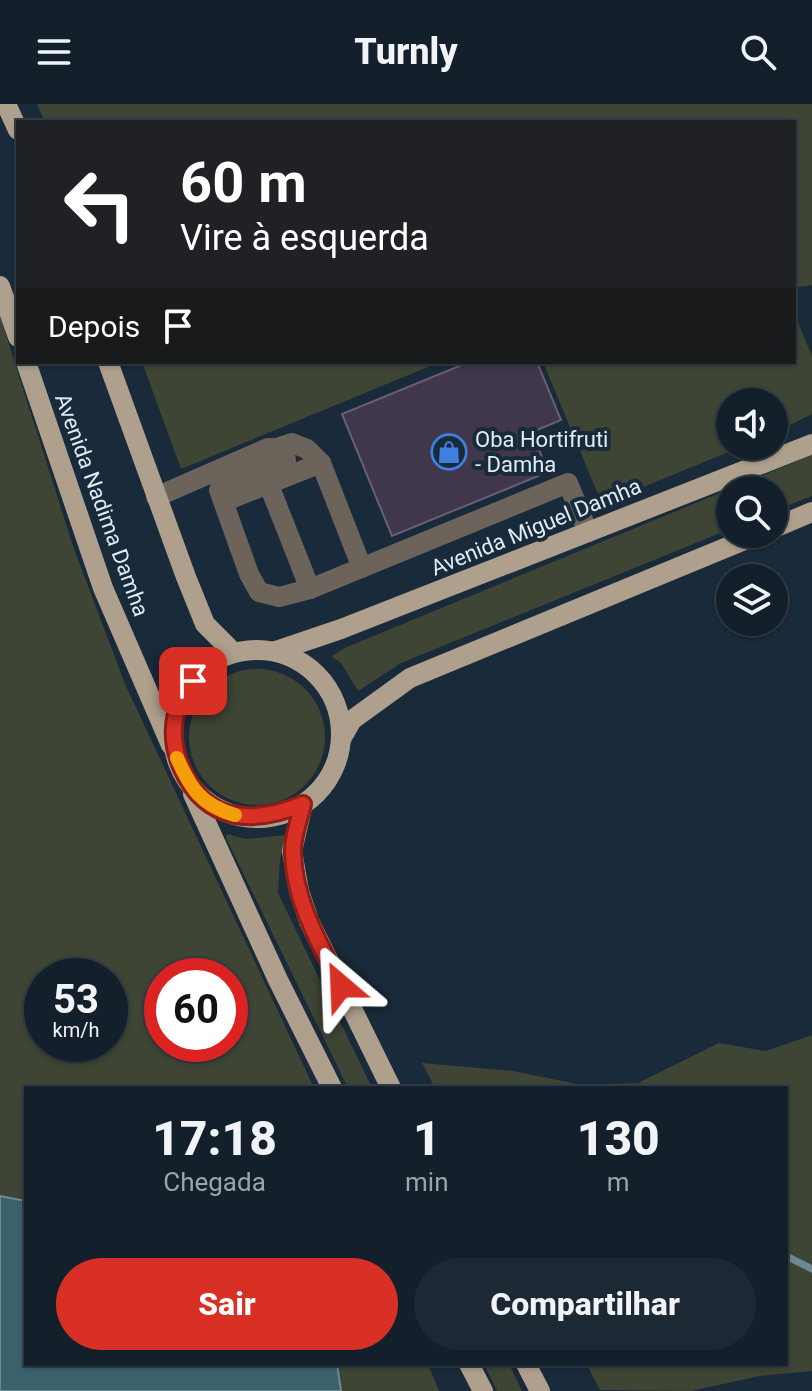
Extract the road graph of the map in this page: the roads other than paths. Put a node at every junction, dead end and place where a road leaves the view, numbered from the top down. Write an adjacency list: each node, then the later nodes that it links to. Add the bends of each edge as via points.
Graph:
1 (6, 104): 2 (main road)
2 (16, 126)
3 (0, 286): 4 (main road)
4 (16, 331)
5 (27, 364): 21 (main road, Avenida Nadima Damha, via 103,588)
6 (109, 364): 11 (main road)
7 (812, 444): 14 (main road, Avenida Miguel Damha)
8 (280, 447): 9 (lane, via 292,443); 10 (lane, via 286,461); 11 (lane)
9 (321, 463): 10 (lane); 16 (lane)
10 (266, 477): 17 (lane); 17 (lane, via 219,490 249,574 259,592 279,597)
11 (156, 497): 19 (main road, via 205,624)
12 (812, 512): 13 (main road)
13 (788, 522)
14 (588, 532): 16 (lane, via 568,483); 18 (main road, Avenida Miguel Damha)
15 (725, 548): 20 (main road, via 410,678 352,720)
16 (362, 568): 17 (lane)
17 (310, 589)
18 (276, 651): 19 (main road); 20 (main road, via 317,676 331,694 340,716)
19 (233, 652): 21 (main road, via 193,681 177,713)
20 (341, 739): 23 (main road, via 330,776)
21 (174, 752): 22 (main road)
22 (190, 787): 23 (main road, via 221,811 240,816 259,818); 24 (main road)
23 (303, 804): 25 (main road, via 292,851 299,891)
24 (331, 1086)
25 (390, 1086)
26 (470, 1366): 28 (main road)
27 (527, 1366): 29 (main road)
28 (483, 1391)
29 (540, 1391)

